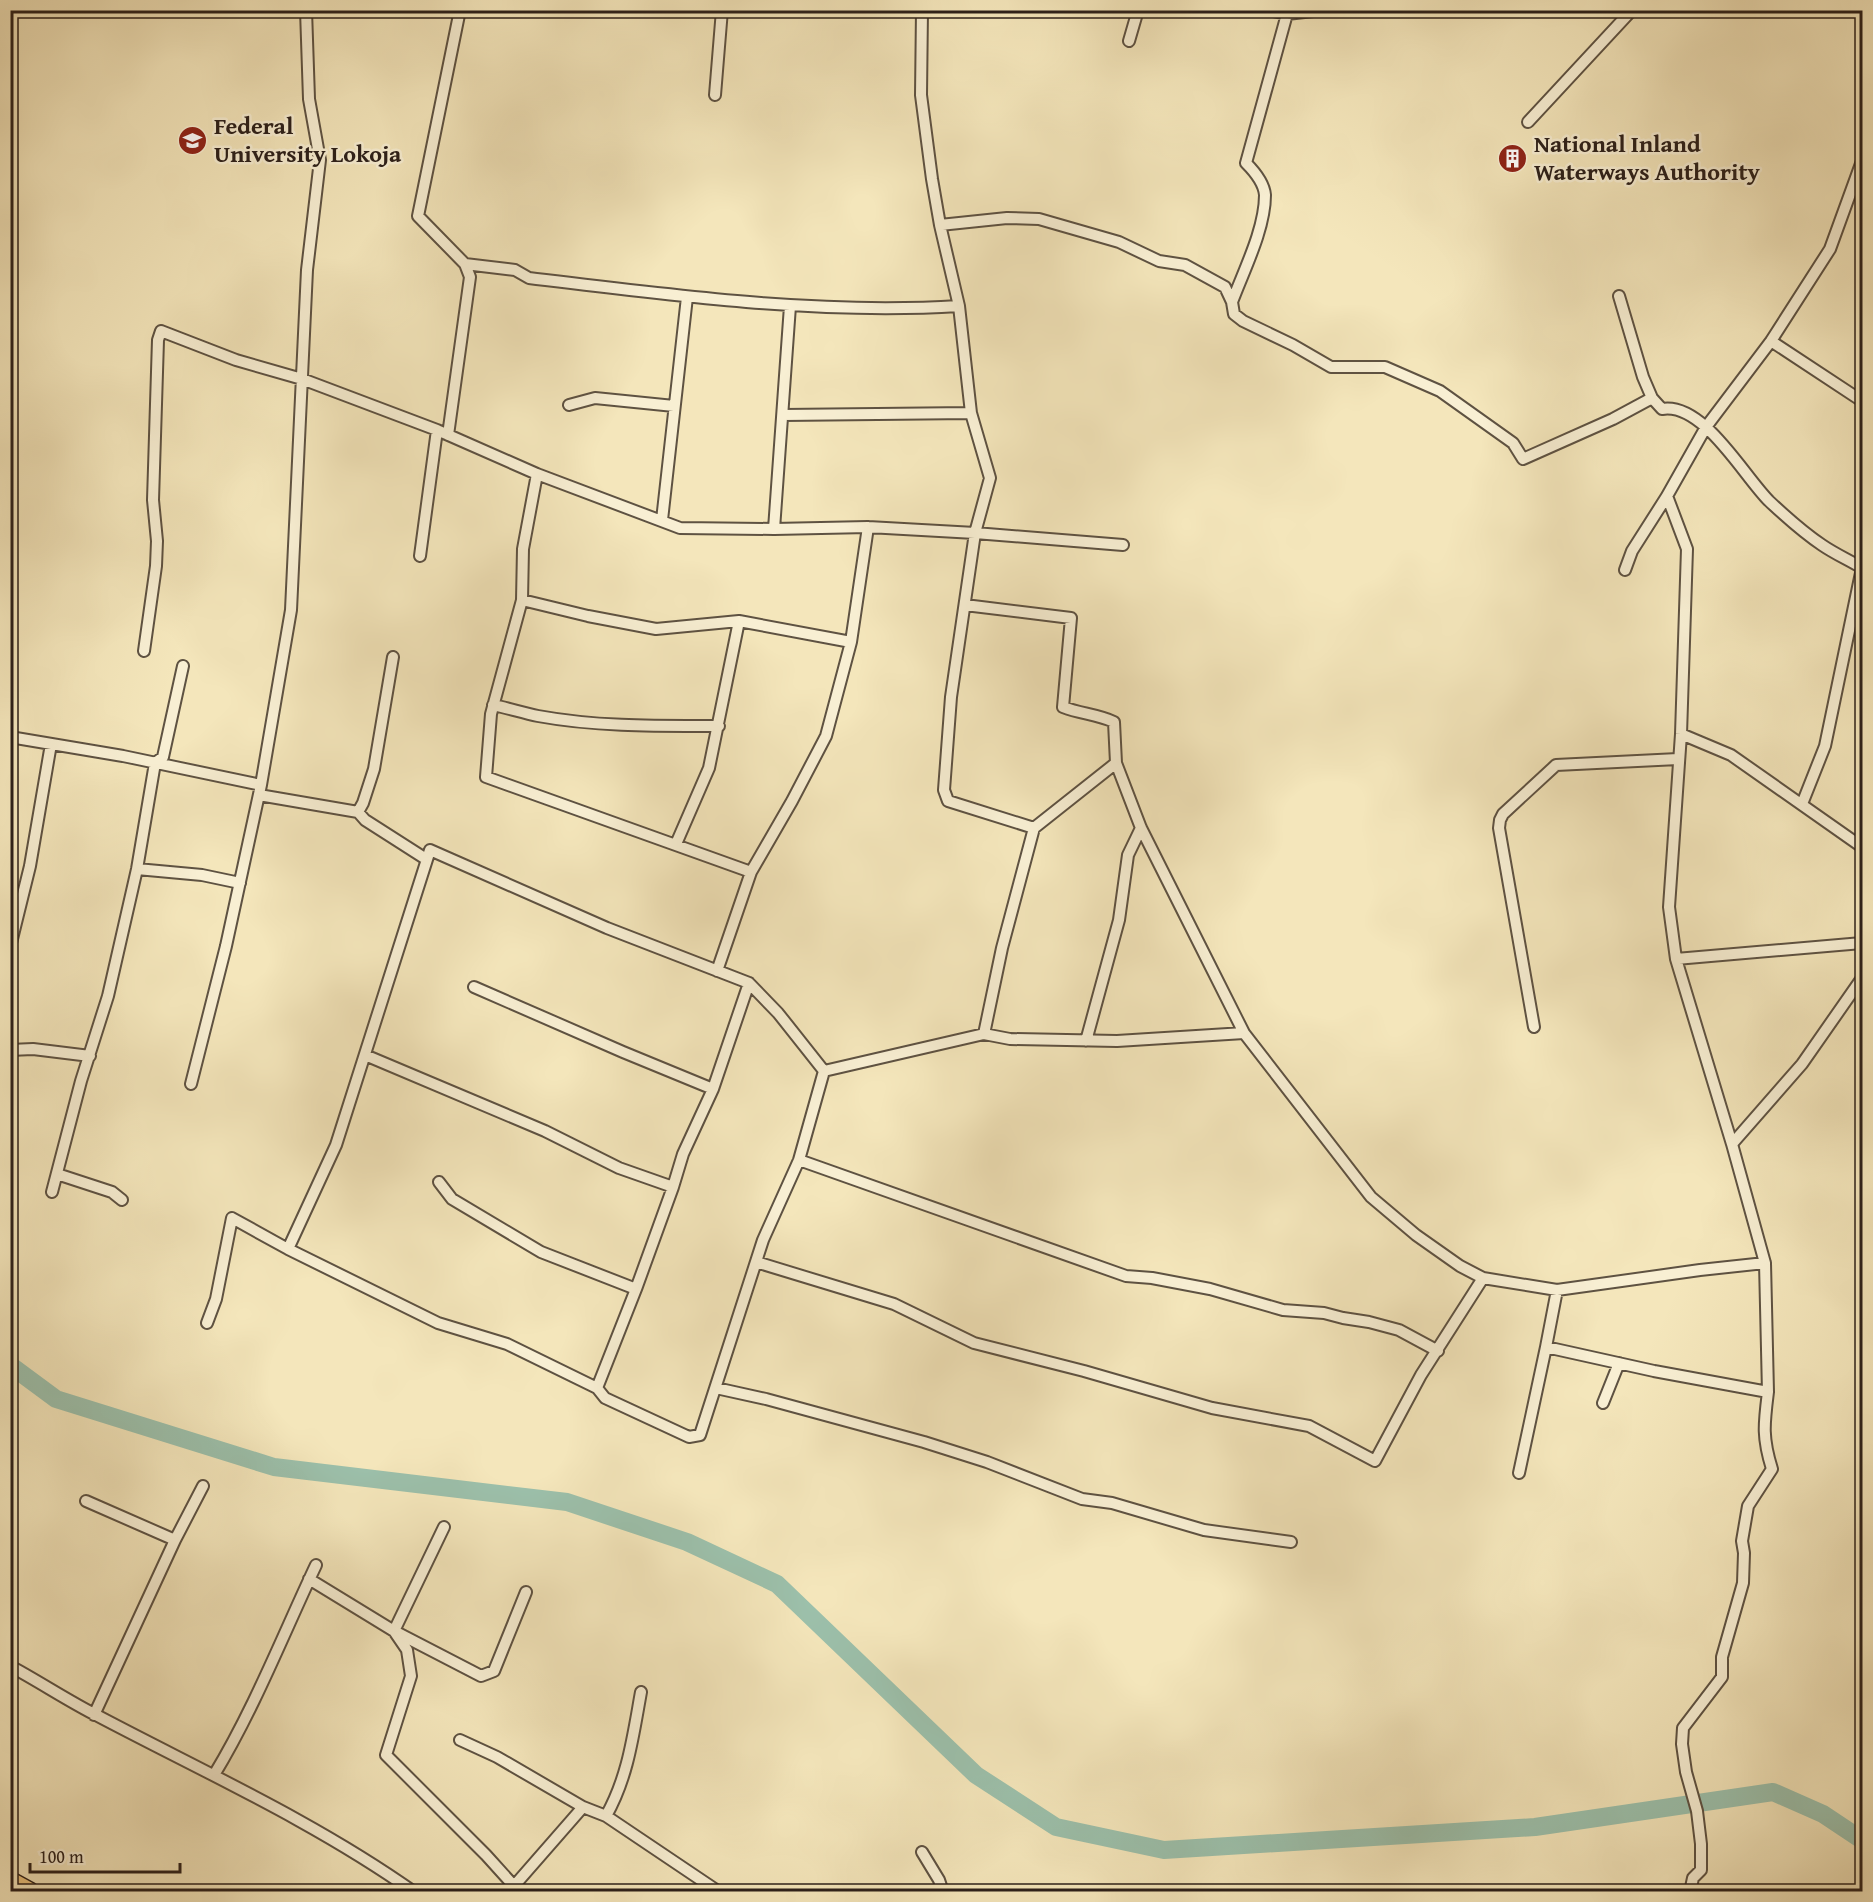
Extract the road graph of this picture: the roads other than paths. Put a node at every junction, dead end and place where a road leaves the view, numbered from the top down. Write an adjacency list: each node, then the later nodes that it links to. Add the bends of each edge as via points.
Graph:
1 (306, 10): 22 (street, via 309,99 320,160 307,270)
2 (460, 10): 15 (street, via 418,216)
3 (722, 10): 11 (street)
4 (922, 10): 14 (street, via 921,96)
5 (1138, 10): 10 (street)
6 (1269, 10): 9 (street)
7 (1322, 10): 9 (street)
8 (1632, 10): 12 (street)
9 (1287, 15): 18 (street, via 1246,163 1256,172 1265,193 1258,233)
10 (1129, 41)
11 (715, 95)
12 (1528, 122)
13 (1863, 161): 21 (street, via 1830,249)
14 (940, 225): 18 (street, via 1039,219 1119,242 1159,261 1185,265 1225,287); 20 (street)
15 (465, 264): 17 (street, via 515,270 529,278); 31 (street, via 470,277)
16 (1619, 296): 23 (street)
17 (687, 297): 19 (street); 26 (street)
18 (1232, 302): 23 (street, via 1234,314 1243,321 1331,367 1385,367 1440,391 1513,443 1523,459)
19 (790, 306): 20 (street, via 905,310); 28 (street)
20 (959, 306): 27 (street)
21 (1771, 341): 24 (street); 29 (street)
22 (302, 379): 30 (street); 46 (street, via 162,332 158,340 153,500 156,566); 57 (street, via 291,610)
23 (1652, 398): 29 (street, via 1662,409 1672,407 1692,415)
24 (1863, 401)
25 (569, 405): 26 (street, via 595,398)
26 (674, 406): 34 (street)
27 (971, 412): 28 (street); 37 (street, via 990,478)
28 (783, 415): 36 (street)
29 (1706, 427): 33 (street); 40 (street, via 1768,500 1822,545)
30 (437, 430): 31 (street); 39 (street)
31 (448, 435): 32 (street)
32 (537, 474): 34 (street); 42 (street, via 523,549)
33 (1667, 496): 41 (street, via 1632,551); 51 (street, via 1687,549)
34 (662, 520): 36 (street, via 680,528)
35 (868, 527): 36 (street); 37 (street); 45 (street)
36 (774, 529)
37 (975, 533): 38 (street); 43 (street)
38 (1123, 545)
39 (420, 556)
40 (1863, 568): 58 (street, via 1825,746)
41 (1625, 570)
42 (522, 600): 44 (street, via 656,629); 49 (street)
43 (965, 605): 56 (street, via 1071,618 1063,707 1114,722); 60 (street, via 951,697 944,790 948,801)
44 (739, 621): 45 (street); 50 (street)
45 (851, 642): 66 (street, via 826,736)
46 (144, 651)
47 (393, 657): 59 (street, via 374,769)
48 (183, 666): 55 (street, via 163,757)
49 (493, 705): 50 (street, via 536,716 638,727); 62 (street, via 486,777)
50 (719, 726): 62 (street, via 710,768)
51 (1681, 734): 54 (street); 58 (street, via 1731,755)
52 (10, 737): 53 (street)
53 (51, 744): 55 (street); 69 (street, via 30,866)
54 (1678, 759): 70 (street, via 1669,907); 75 (street, via 1556,765 1503,814 1499,828)
55 (155, 763): 57 (street); 65 (street)
56 (1116, 763): 60 (street); 61 (street)
57 (260, 790): 59 (street); 67 (street)
58 (1802, 804): 63 (street)
59 (358, 812): 64 (street)
60 (1034, 828): 77 (street)
61 (1141, 828): 76 (street); 78 (street, via 1128,855 1119,920)
62 (676, 844): 66 (street)
63 (1863, 847)
64 (426, 859): 71 (street, via 430,850 607,928); 80 (street)
65 (137, 869): 67 (street); 81 (street)
66 (751, 872): 71 (street)
67 (240, 883): 83 (street)
68 (1863, 943): 70 (street)
69 (10, 948)
70 (1676, 958): 85 (street)
71 (717, 971): 73 (street)
72 (1863, 978): 85 (street, via 1802,1065)
73 (748, 983): 82 (street, via 778,1013); 84 (street)
74 (474, 987): 84 (street)
75 (1534, 1027)
76 (1244, 1033): 78 (street); 95 (street, via 1371,1197 1442,1254)
77 (984, 1034): 78 (street, via 1010,1039); 82 (street)
78 (1086, 1041)
79 (10, 1050): 81 (street)
80 (365, 1055): 89 (street, via 545,1131 619,1168); 92 (street, via 336,1145)
81 (90, 1056): 87 (street)
82 (824, 1071): 86 (street)
83 (192, 1084)
84 (713, 1089): 89 (street, via 682,1154)
85 (1732, 1144): 94 (street)
86 (799, 1160): 93 (street); 100 (street, via 1126,1276 1210,1289 1283,1310 1369,1322 1399,1330)
87 (57, 1174): 90 (street); 91 (street, via 112,1192)
88 (438, 1182): 96 (street, via 452,1199 515,1238)
89 (673, 1187): 96 (street)
90 (52, 1192)
91 (122, 1200)
92 (288, 1249): 98 (street, via 232,1218 216,1299); 102 (street, via 438,1323 507,1344)
93 (756, 1262): 100 (street, via 894,1304 974,1343 1212,1408 1309,1426 1375,1461); 103 (street)
94 (1765, 1263): 97 (street); 104 (street)
95 (1483, 1278): 97 (street); 100 (street)
96 (636, 1289): 102 (street)
97 (1557, 1290): 99 (street)
98 (207, 1323)
99 (1546, 1347): 101 (street); 106 (street)
100 (1438, 1351)
101 (1619, 1364): 104 (street); 105 (street)
102 (597, 1388): 103 (street, via 605,1398 689,1437 700,1435)
103 (716, 1388): 111 (street, via 924,1442 1082,1499 1112,1503 1204,1530)
104 (1768, 1392): 130 (street, via 1763,1430 1772,1468 1748,1506 1742,1540 1743,1583 1722,1657 1722,1677 1683,1728 1686,1772 1701,1844 1701,1870 1693,1878)
105 (1603, 1403)
106 (1519, 1473)
107 (203, 1486): 110 (street)
108 (86, 1501): 110 (street)
109 (444, 1527): 115 (street)
110 (175, 1540): 118 (street)
111 (1291, 1542)
112 (316, 1565): 113 (street)
113 (309, 1579): 115 (street); 120 (street, via 254,1702)
114 (526, 1592): 115 (street, via 494,1671 481,1676)
115 (394, 1630): 125 (street, via 407,1650 411,1676 386,1755 486,1855)
116 (10, 1666): 118 (street)
117 (641, 1692): 122 (street, via 619,1793)
118 (94, 1715): 120 (street)
119 (460, 1740): 121 (street)
120 (214, 1775): 128 (street, via 330,1839)
121 (583, 1807): 122 (street); 125 (street)
122 (606, 1816): 126 (street)
123 (922, 1852): 129 (street)
124 (10, 1881): 127 (highway)
125 (512, 1889)
126 (714, 1890)
127 (30, 1892)
128 (414, 1892)
129 (943, 1892)
130 (1690, 1892)

